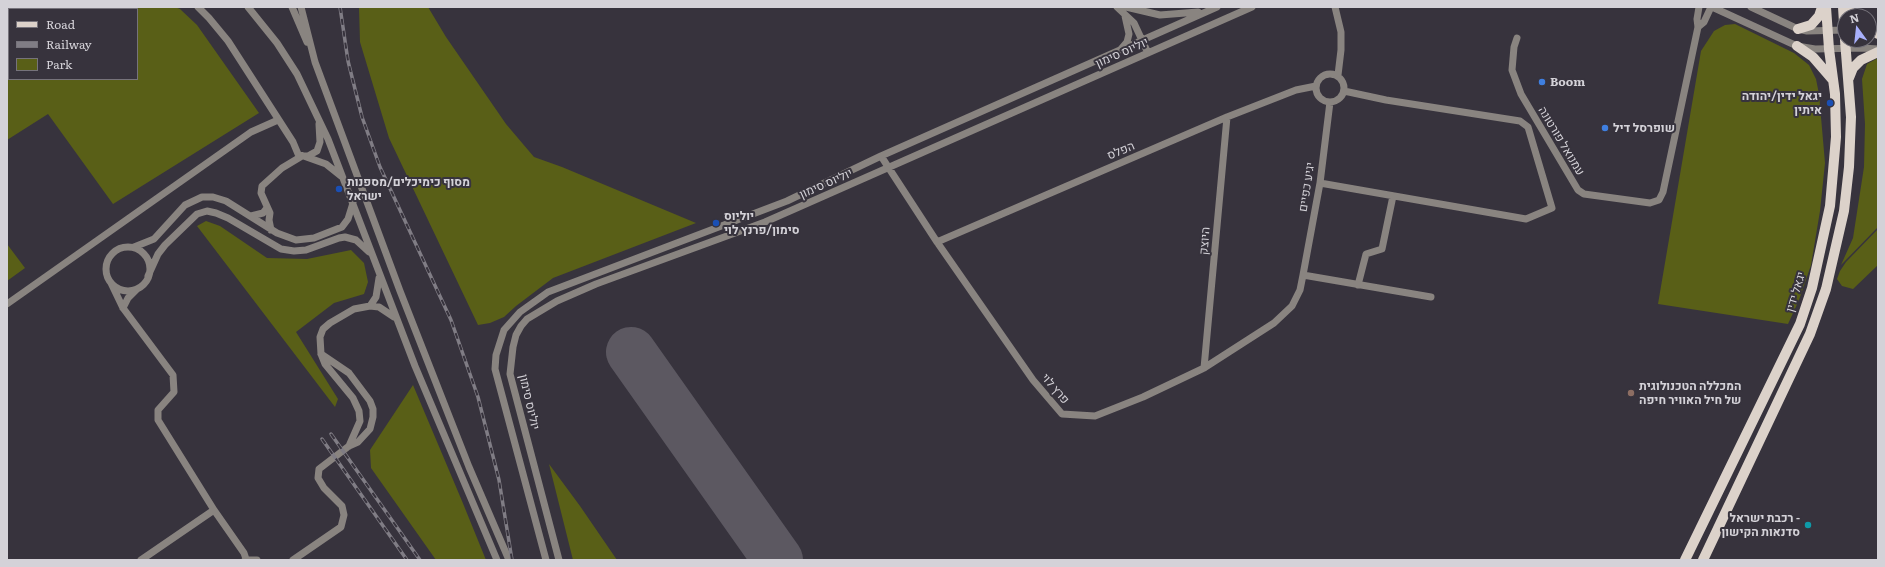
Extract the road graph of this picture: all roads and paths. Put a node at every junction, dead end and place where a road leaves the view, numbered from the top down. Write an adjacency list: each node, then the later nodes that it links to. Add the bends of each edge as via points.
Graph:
1 (198, 7): 37 (street, via 228,41)
2 (248, 7): 38 (street, via 277,43 297,74)
3 (292, 7): 29 (street)
4 (301, 7): 29 (street)
5 (1117, 7): 14 (street)
6 (1217, 7): 15 (street, יוליוס סימון)
7 (1252, 7): 28 (street, יוליוס סימון)
8 (1335, 7): 30 (street, via 1341,32)
9 (1699, 7): 16 (street, עמנואל פורטונה)
10 (1711, 7): 16 (street, עמנואל פורטונה, via 1704,22); 23 (street)
11 (1751, 7): 17 (street)
12 (1822, 7): 17 (main road, via 1819,16 1811,25)
13 (1826, 7): 18 (main road, יגאל ידין)
14 (1125, 10): 15 (street, via 1160,15); 21 (street); 26 (street, via 1129,34 1127,42)
15 (1208, 11): 21 (street, יוליוס סימון)
16 (1698, 27): 20 (street, עמנואל פורטונה, via 1663,192 1659,200 1650,203 1584,194 1578,190 1521,94 1512,70)
17 (1798, 29): 18 (street)
18 (1827, 31): 19 (street); 25 (main road, יגאל ידין)
19 (1837, 35)
20 (1517, 38)
21 (1142, 40): 26 (street, יוליוס סימון); 28 (street)
22 (1837, 44): 25 (street)
23 (1797, 46): 25 (street); 31 (main road, via 1813,57)
24 (1846, 48): 32 (main road)
25 (1829, 49): 31 (main road, יגאל ידין)
26 (1120, 50): 40 (street, יוליוס סימון)
27 (1878, 51): 32 (main road, via 1861,60)
28 (1148, 53): 41 (street, יוליוס סימון)
29 (315, 62): 75 (street, via 400,291 469,467)
30 (1338, 75): 33 (street, via 1324,74); 34 (street, via 1344,82)
31 (1832, 79): 78 (main road, יגאל ידין, via 1836,125 1834,168 1830,206 1812,288 1800,324)
32 (1848, 80): 79 (main road, via 1851,117 1849,167 1844,211 1826,289 1810,334)
33 (1316, 86): 35 (street, via 1321,99); 36 (street, הפלס, via 1296,90)
34 (1344, 91): 35 (street, via 1339,99); 47 (street, via 1520,121 1528,127 1552,208 1526,219)
35 (1330, 102): 45 (street, יגיע כפיים)
36 (1227, 117): 52 (street, הפלס); 67 (street, היוצק)
37 (278, 120): 39 (street, via 298,154); 62 (street, via 251,132)
38 (319, 121): 39 (street, via 319,148 313,154); 44 (street)
39 (302, 156): 44 (street, via 326,164); 49 (street, via 282,168 262,186 261,193)
40 (881, 156): 42 (street, פרץ לוי); 76 (street, יוליוס סימון, via 747,218 548,292 512,320 499,341 495,369)
41 (904, 161): 42 (street, יוליוס סימון); 46 (street, via 897,170)
42 (889, 168): 43 (street, יוליוס סימון); 46 (street, פרץ לוי)
43 (868, 178): 46 (street, via 885,176); 77 (street, יוליוס סימון, via 765,222 596,284 527,318 521,326 513,348 510,363 511,381)
44 (344, 179): 48 (street)
45 (1320, 182): 47 (street); 56 (street, יגיע כפיים)
46 (900, 186): 52 (street, פרץ לוי)
47 (1393, 196): 59 (street, via 1382,248 1366,254)
48 (353, 203): 51 (street, via 348,219 342,227 314,238 296,240); 54 (street)
49 (267, 208): 50 (street, via 263,213); 51 (street)
50 (251, 216): 51 (street); 53 (street, via 226,201 202,197 185,205 154,239)
51 (271, 230)
52 (937, 242): 67 (street, פרץ לוי, via 1033,380 1062,414 1095,416)
53 (134, 248): 57 (street, via 145,255 148,261); 58 (street, via 120,248 109,256 106,270)
54 (373, 258): 55 (street); 57 (street, via 362,244 345,238 338,238 306,250 281,249 228,218 206,211 197,214 165,245)
55 (379, 274): 63 (street, via 376,297); 65 (street)
56 (1303, 275): 59 (street); 67 (street, פרץ לוי, via 1300,290 1292,306 1274,323)
57 (148, 276): 60 (street)
58 (111, 283): 60 (street, via 124,290); 64 (street)
59 (1358, 285): 61 (street)
60 (139, 288): 64 (street, via 128,298)
61 (1431, 297)
62 (7, 304)
63 (370, 306): 65 (street, via 386,311); 66 (street, via 342,315 323,329 320,337)
64 (123, 308): 69 (street, via 173,375 174,392 158,410 158,420)
65 (396, 319): 74 (street)
66 (321, 354): 68 (street, via 325,364 353,398 358,411 360,421); 68 (street, via 349,373 373,409 370,429 358,442)
67 (1204, 368)
68 (349, 446): 73 (street, via 319,469 318,478 342,506 344,515 341,527)
69 (214, 510): 70 (street); 71 (street, via 244,553)
70 (141, 560)
71 (245, 560): 72 (street)
72 (257, 560)
73 (293, 560)
74 (497, 560)
75 (509, 560)
76 (546, 560)
77 (559, 560)
78 (1685, 560)
79 (1703, 560)

